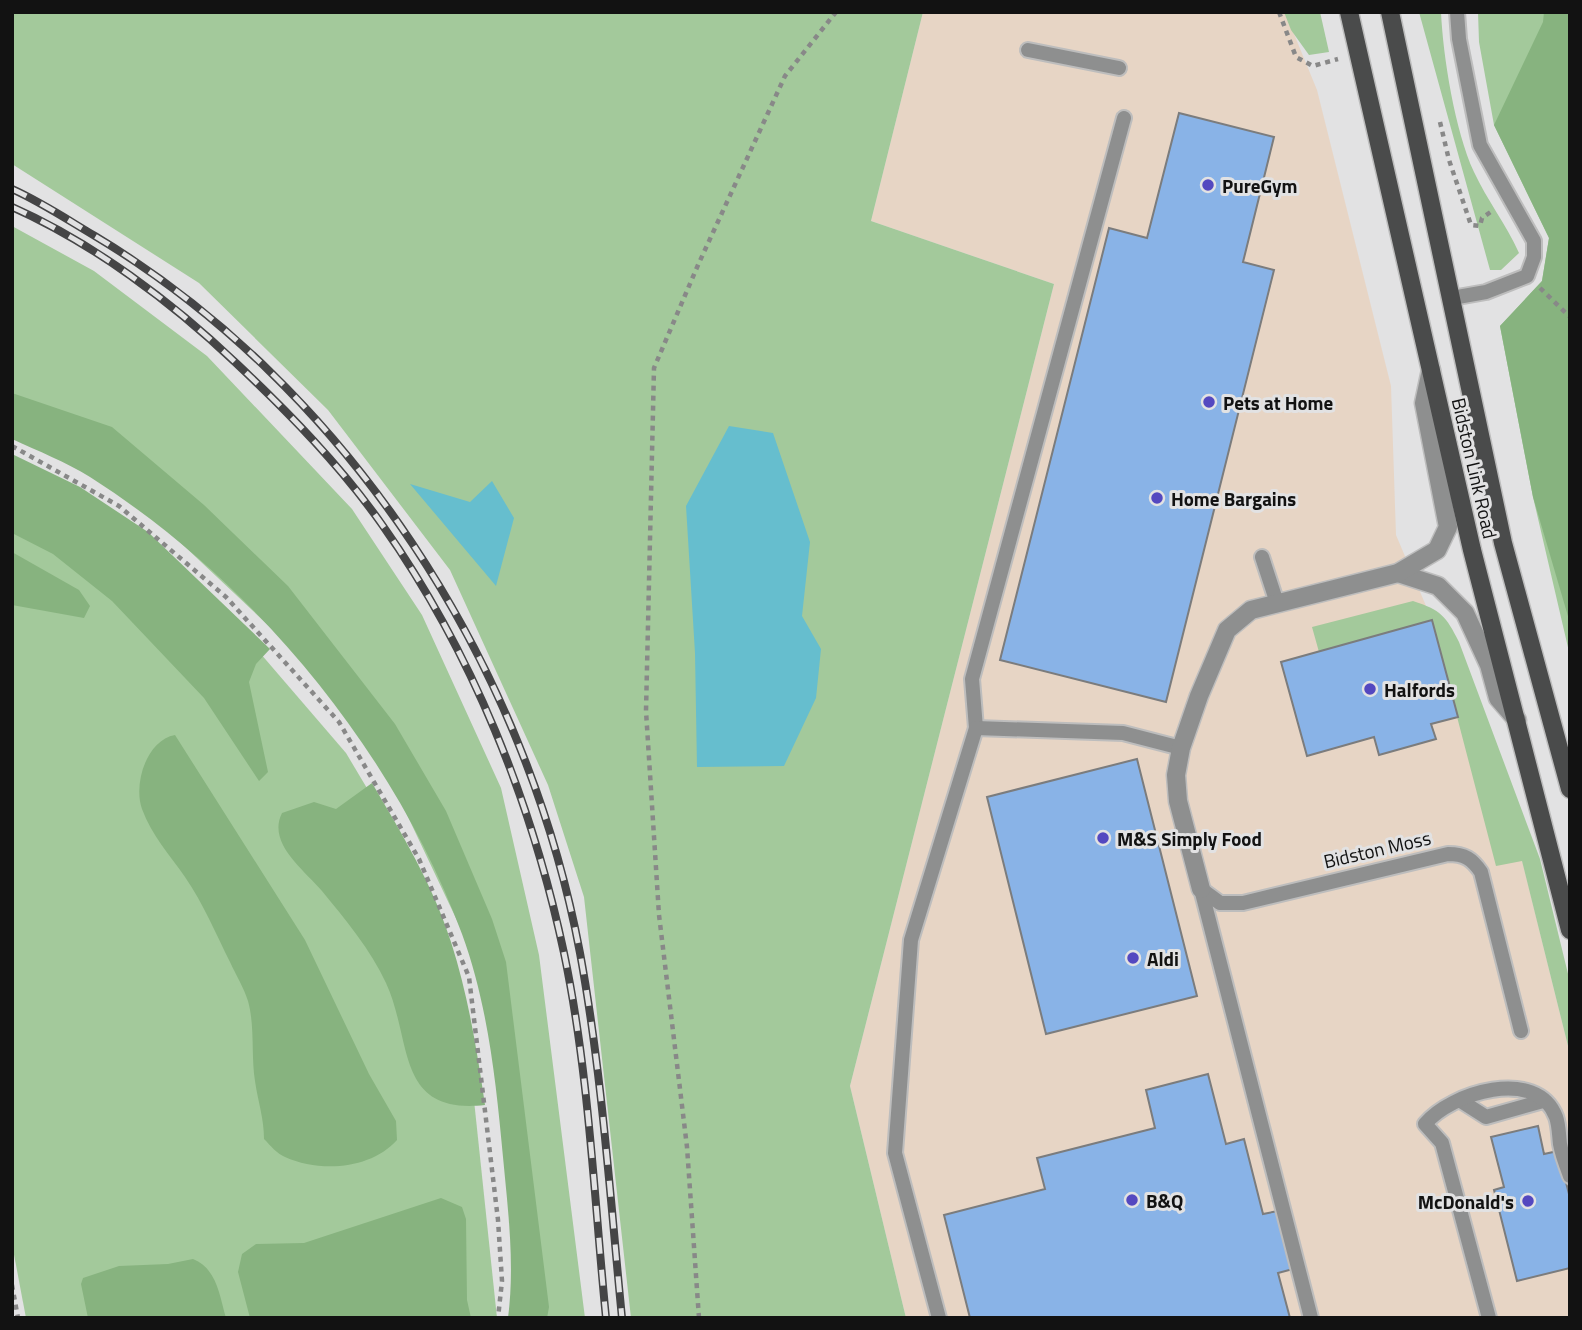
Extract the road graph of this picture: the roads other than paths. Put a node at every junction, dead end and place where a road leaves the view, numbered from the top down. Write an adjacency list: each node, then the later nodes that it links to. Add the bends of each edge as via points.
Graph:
1 (1349, 12): 8 (main road, Bidston Link Road)
2 (1390, 12): 7 (main road, Bidston Link Road)
3 (1458, 12): 7 (lane, via 1480,145 1534,241 1534,257 1527,276 1486,292)
4 (1028, 50): 5 (lane)
5 (1119, 68)
6 (1124, 118): 13 (lane, via 972,679)
7 (1452, 298): 15 (main road, Bidston Link Road, via 1503,543)
8 (1431, 370): 10 (street, via 1424,403 1448,527 1437,550); 12 (main road, Bidston Link Road)
9 (1262, 557): 11 (lane)
10 (1398, 573): 11 (street); 12 (street, via 1438,586 1465,613 1489,665 1498,698)
11 (1277, 603): 14 (street, via 1251,610 1227,630)
12 (1517, 720): 17 (main road, Bidston Link Road)
13 (976, 728): 14 (lane, via 1122,733); 22 (lane, via 911,940 895,1153)
14 (1181, 748): 16 (street, via 1178,801)
15 (1570, 789)
16 (1201, 889): 18 (lane, Bidston Moss, via 1220,903 1243,903 1462,854 1481,872); 23 (lane)
17 (1570, 930)
18 (1521, 1031)
19 (1461, 1101): 20 (lane, via 1505,1087 1537,1093); 20 (lane, via 1486,1117); 24 (lane, via 1435,1111 1425,1125 1442,1143)
20 (1543, 1101): 21 (lane, via 1556,1116)
21 (1570, 1176)
22 (939, 1318)
23 (1311, 1318)
24 (1489, 1318)

